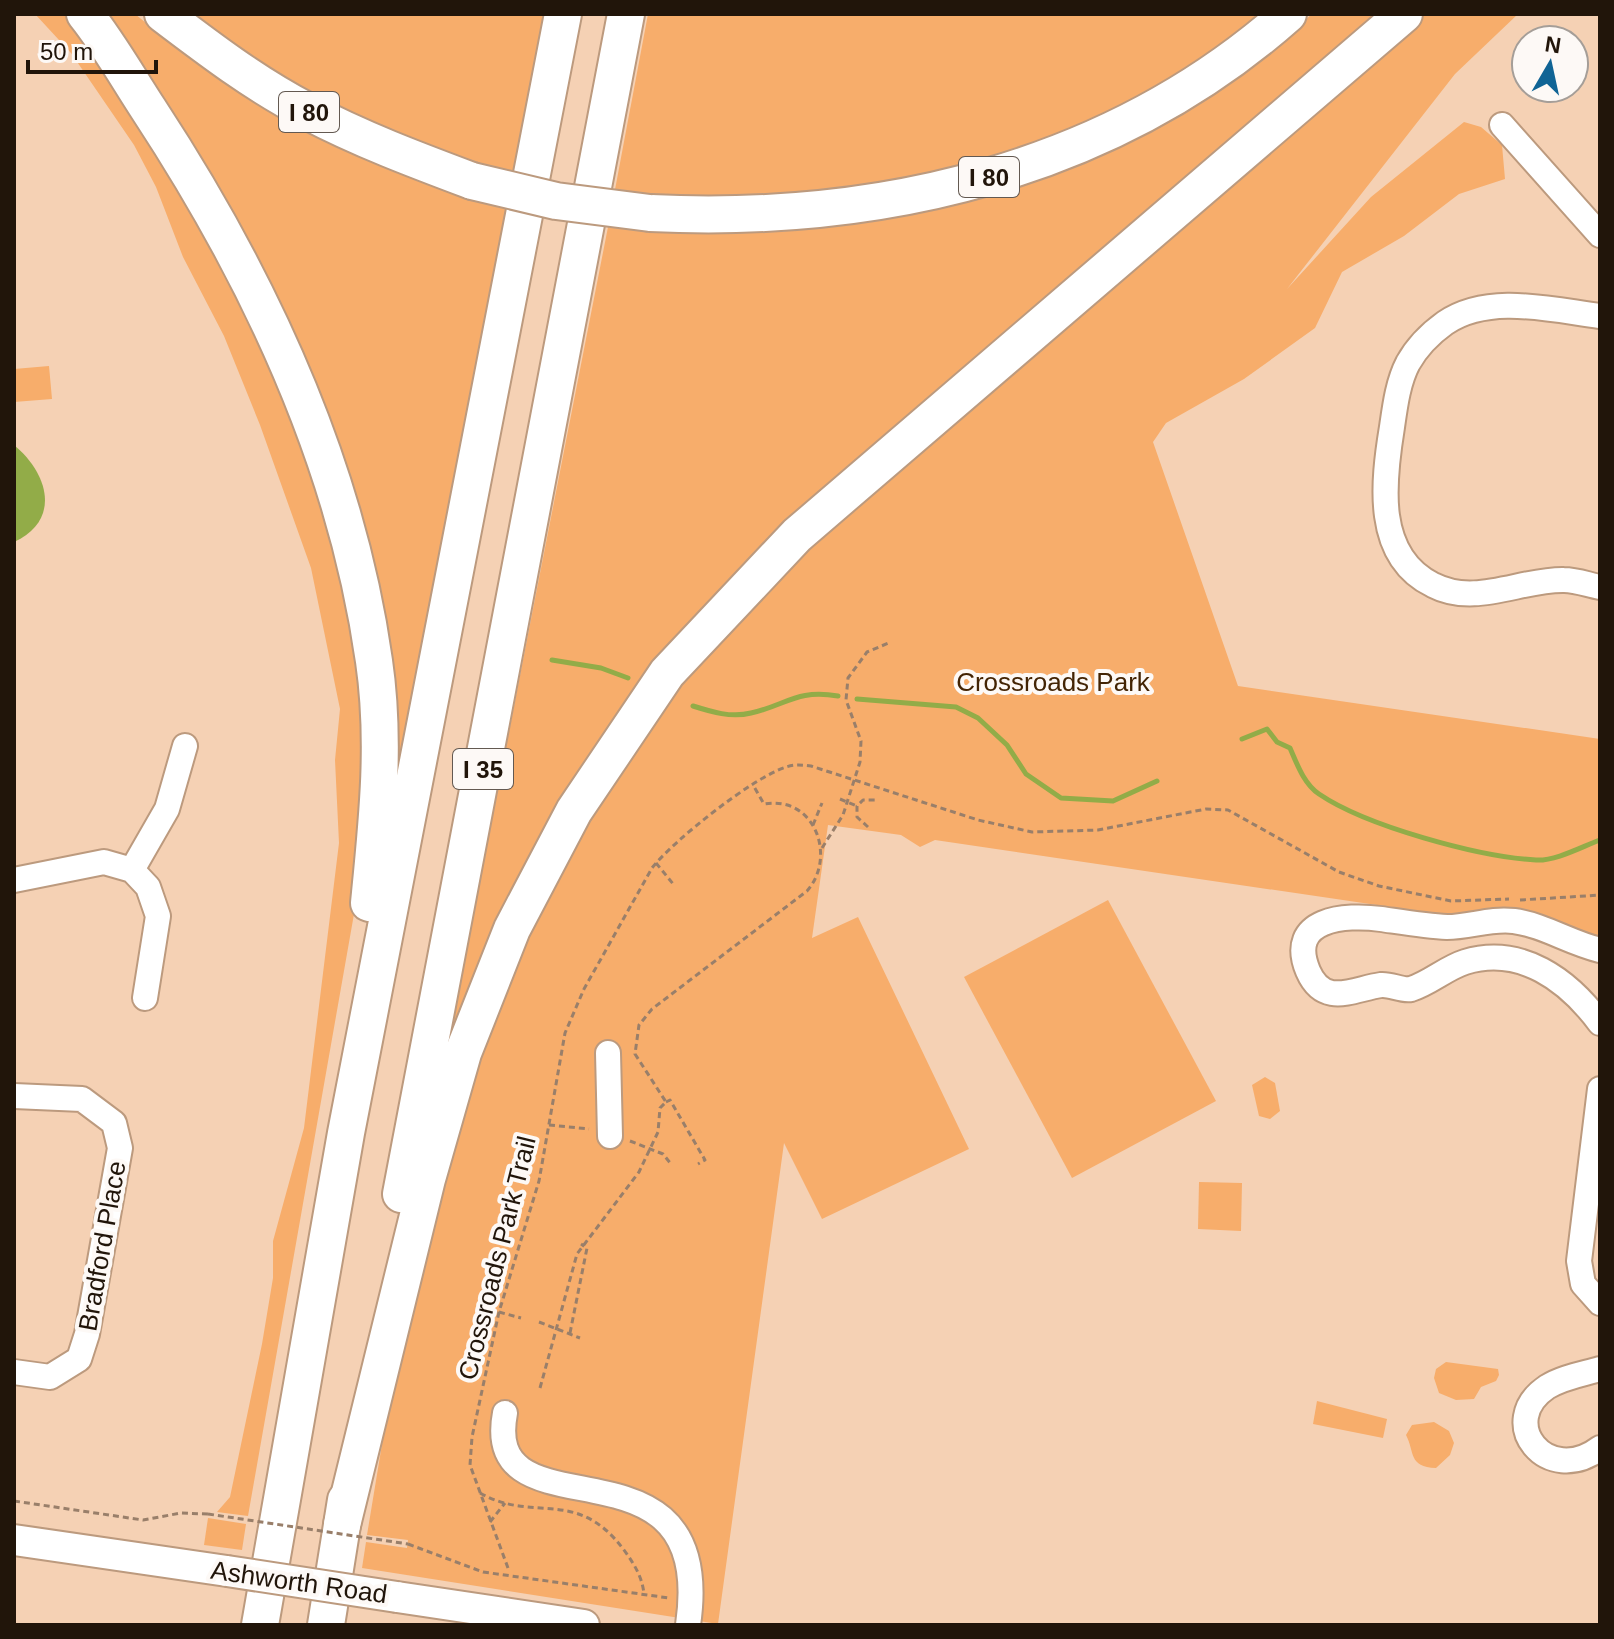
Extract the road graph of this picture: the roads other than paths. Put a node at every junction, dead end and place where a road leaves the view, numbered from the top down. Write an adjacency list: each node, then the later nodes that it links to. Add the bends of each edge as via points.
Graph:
1 (85, 14): 20 (highway, via 207,198 269,321 322,452 361,588 375,664 378,818)
2 (163, 14): 5 (highway, I 80, bridge, via 228,63 306,111 472,181 556,201 650,213 792,214 881,204 969,184 1054,155 1136,117 1213,71)
3 (563, 14): 20 (highway, I 35)
4 (626, 14): 27 (highway, I 35)
5 (1288, 14)
6 (1404, 14): 27 (highway, via 809,524 667,673 574,811 512,929 463,1053)
7 (1502, 125): 8 (street)
8 (1600, 235)
9 (1600, 316): 10 (street, via 1521,306 1486,308 1446,322 1408,364 1397,395 1384,498 1387,521 1411,572 1434,586 1471,594 1564,580)
10 (1600, 587)
11 (185, 746): 12 (street, via 167,809)
12 (132, 870): 13 (street, via 104,862); 15 (street, via 148,887 158,916)
13 (14, 880)
14 (1600, 950): 16 (street, via 1517,921 1449,927 1348,916 1312,930 1304,956 1320,988 1340,995 1379,985 1409,990 1465,962 1511,959 1555,977)
15 (145, 998)
16 (1600, 1023)
17 (608, 1053): 21 (street)
18 (1600, 1089): 22 (street, via 1579,1261 1583,1284)
19 (14, 1096): 24 (street, Bradford Place, via 82,1099 114,1123 120,1148 79,1359 50,1377)
20 (346, 1133): 29 (highway, I 35)
21 (610, 1134)
22 (1600, 1303)
23 (1600, 1369): 26 (street, via 1540,1393 1526,1430 1537,1450 1552,1459 1584,1459)
24 (14, 1372)
25 (505, 1413): 32 (street, via 503,1444 520,1471 541,1481 626,1497 668,1524 684,1548 692,1575)
26 (1600, 1448)
27 (342, 1525): 30 (highway, I 35)
28 (14, 1540): 31 (main road, Ashworth Road, bridge)
29 (260, 1625)
30 (326, 1625)
31 (584, 1625)
32 (688, 1625)

